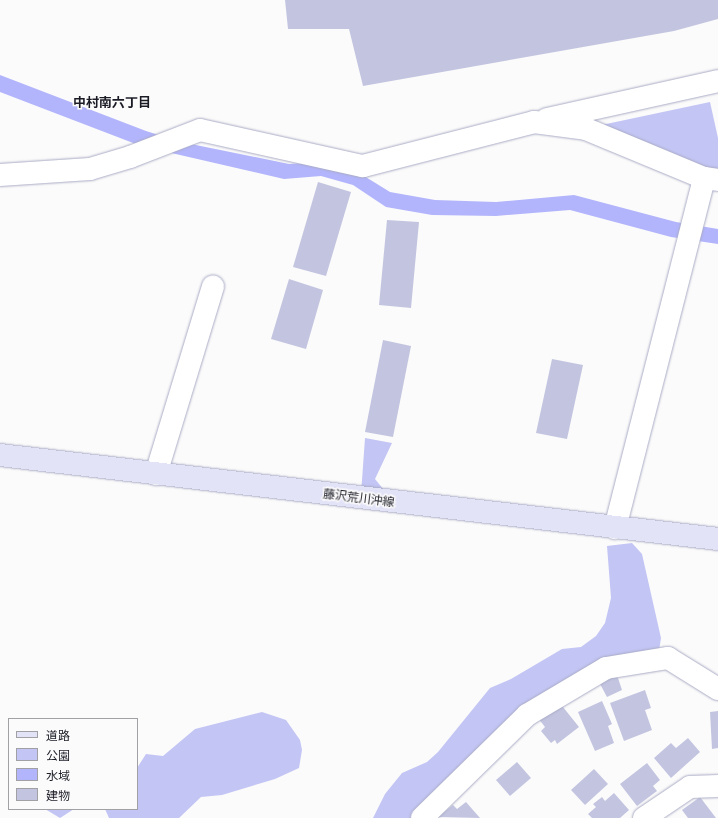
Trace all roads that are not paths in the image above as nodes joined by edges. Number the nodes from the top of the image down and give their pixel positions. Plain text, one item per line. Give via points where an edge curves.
1 (718, 82) edge
2 (534, 122) junction
3 (0, 175) edge
4 (711, 179) edge
5 (213, 286) dead end
6 (0, 456) edge
7 (156, 474) junction
8 (615, 528) junction
9 (718, 539) edge
10 (718, 689) edge
11 (718, 786) edge
12 (422, 818) edge
13 (644, 818) edge

1 - 2 street
2 - 3 street via 363,166 200,130 130,158 90,168
2 - 4 street via 586,129
4 - 8 street
5 - 7 street
6 - 7 main road, 藤沢荒川沖線
7 - 8 main road, 藤沢荒川沖線
8 - 9 main road, 藤沢荒川沖線
10 - 12 street via 668,658 606,668 527,715
11 - 13 street via 690,787

